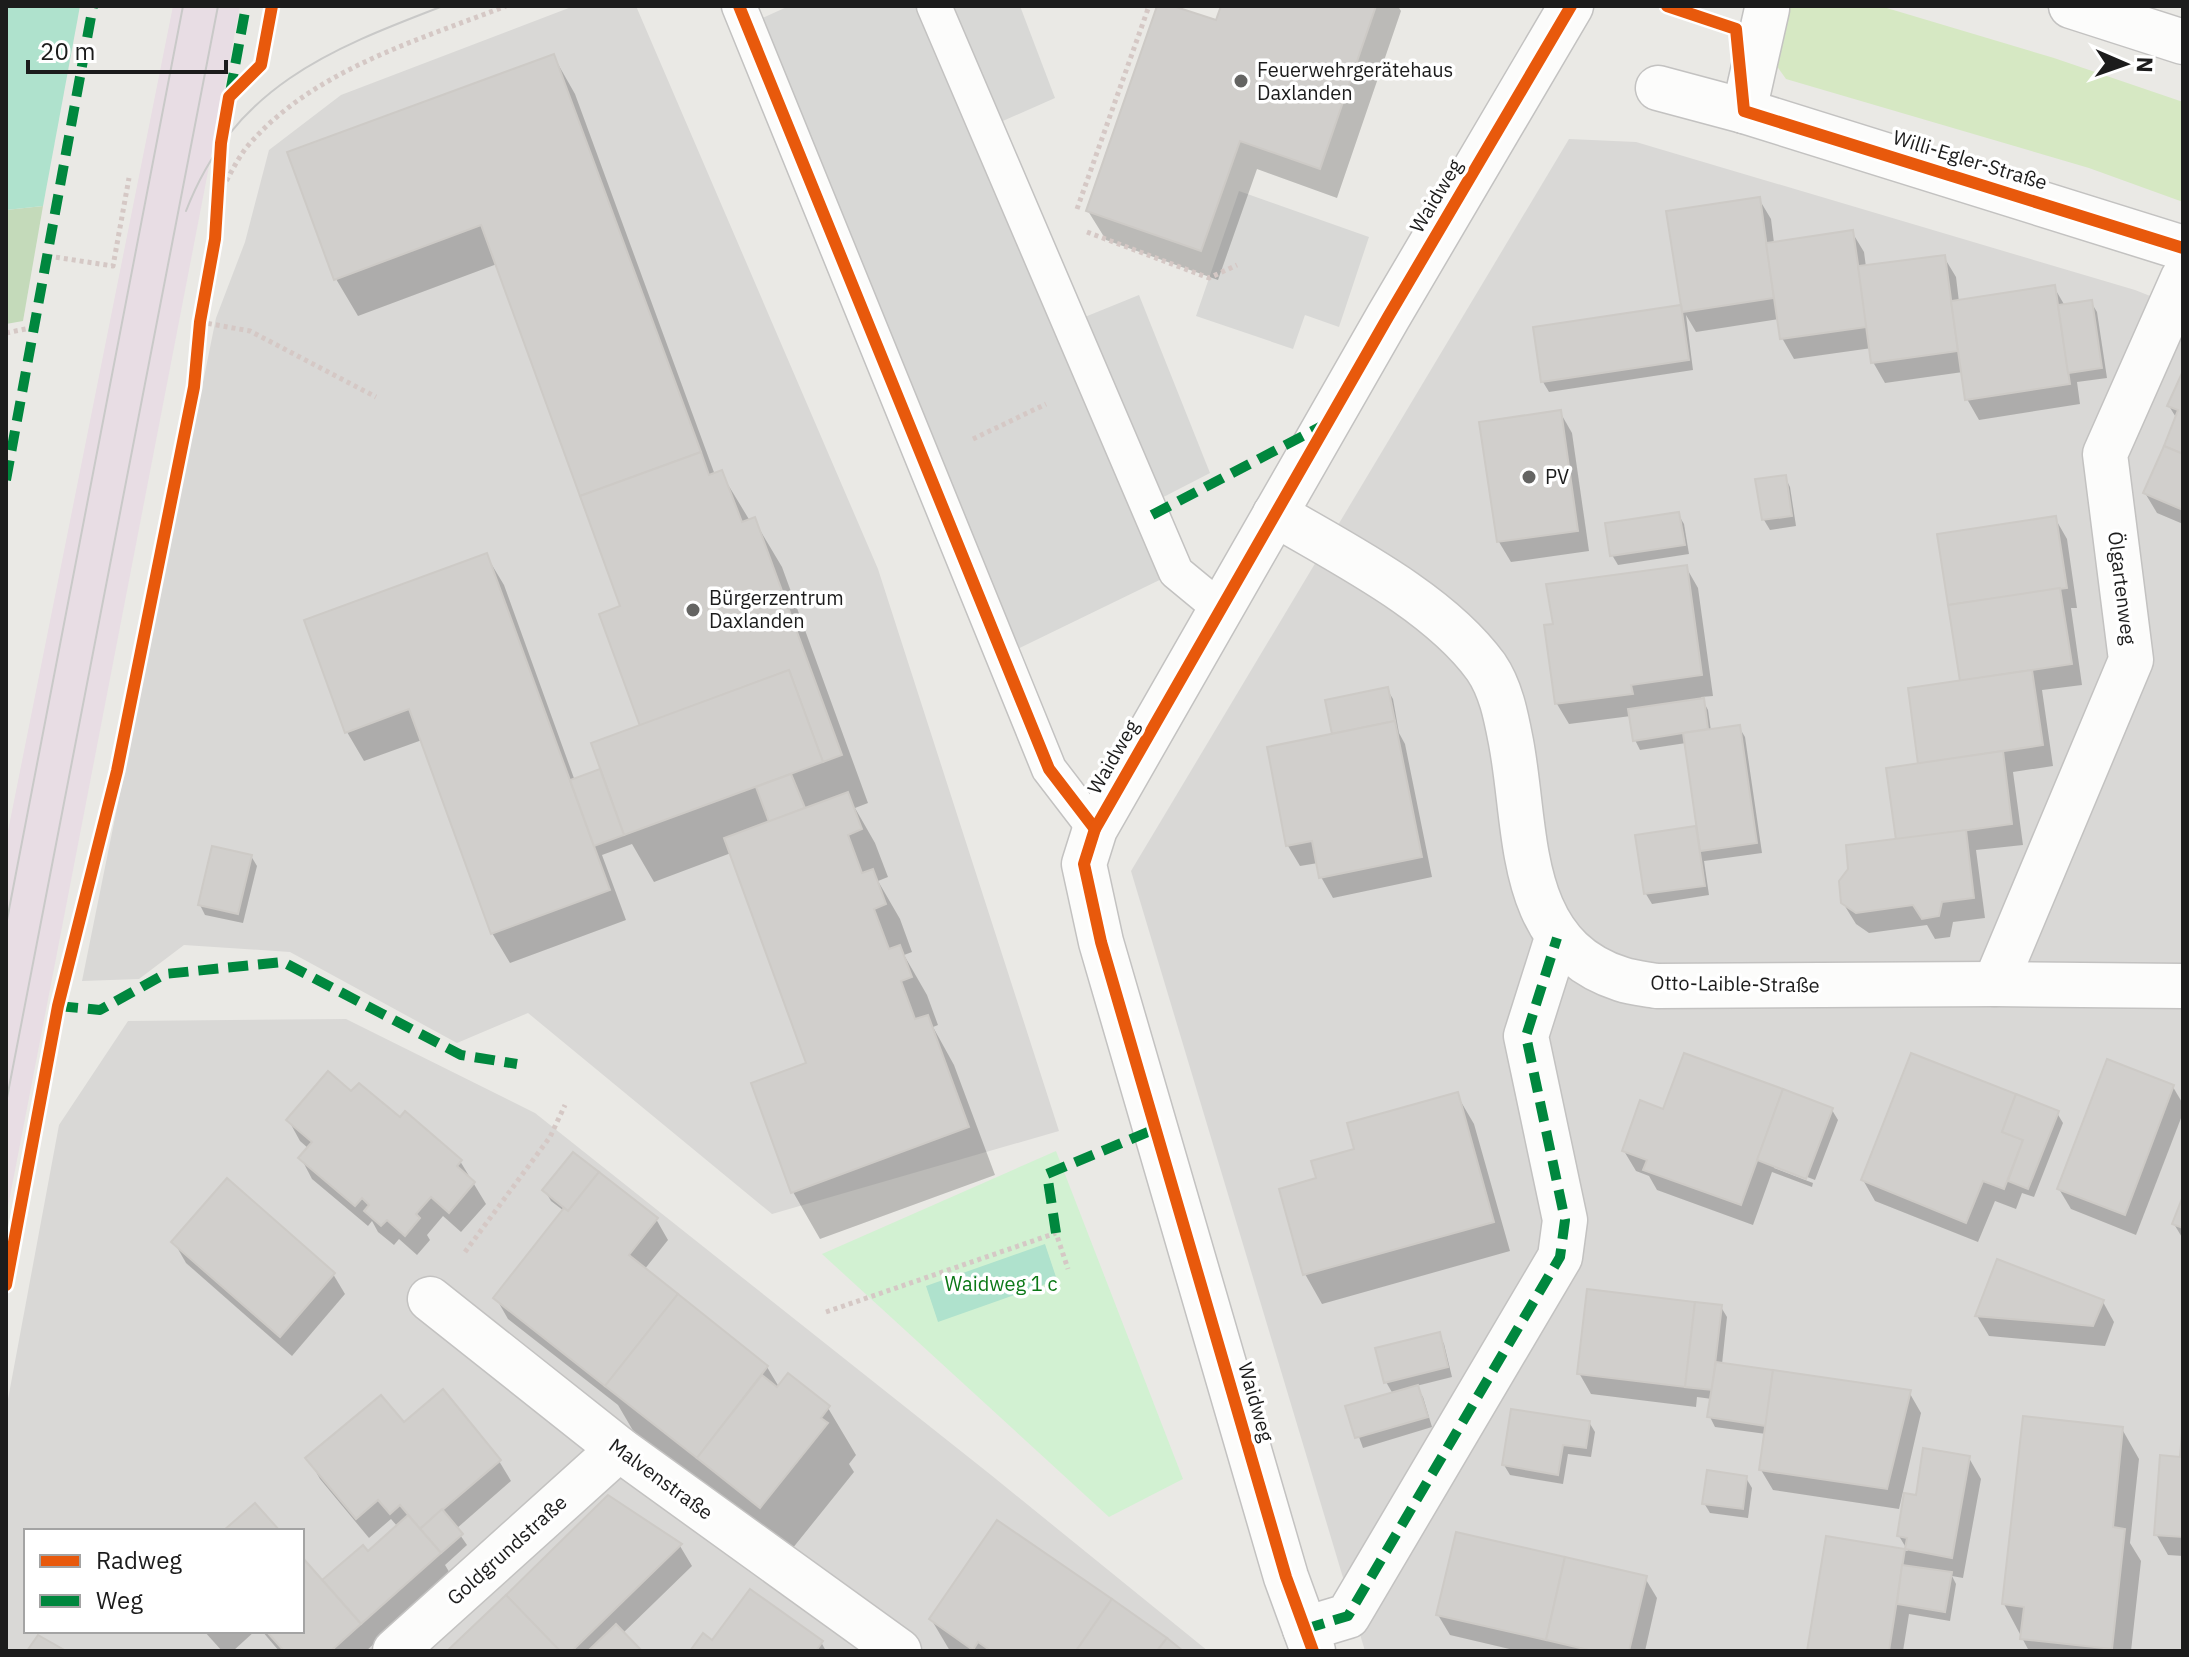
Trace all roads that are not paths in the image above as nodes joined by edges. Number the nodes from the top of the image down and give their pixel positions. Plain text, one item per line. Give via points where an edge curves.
1 (739, 6) edge
2 (934, 6) edge
3 (1571, 6) edge
4 (2071, 6) edge
5 (1767, 9) dead end
6 (2183, 42) edge
7 (1658, 88) dead end
8 (1744, 111) junction
9 (2183, 248) edge
10 (2183, 278) edge
11 (1275, 514) junction
12 (1222, 610) junction
13 (1095, 829) junction
14 (1557, 938) junction
15 (1995, 984) junction
16 (2183, 986) edge
17 (430, 1299) road end
18 (619, 1449) junction
19 (1309, 1640) edge
20 (395, 1651) edge
21 (899, 1651) edge

1 - 13 lane via 1049,769
2 - 12 lane via 1176,572
3 - 11 street, Waidweg
4 - 6 street
5 - 8 street
7 - 8 street, Willi-Egler-Straße
8 - 9 street, Willi-Egler-Straße
10 - 15 street, Ölgartenweg via 2105,454 2131,660
11 - 12 street, Waidweg
11 - 14 street, Otto-Laible-Straße via 1422,607 1487,669 1505,706 1536,895
12 - 13 street, Waidweg
13 - 19 street, Waidweg via 1084,864 1101,942 1286,1577
14 - 15 street, Otto-Laible-Straße via 1587,964 1621,979 1657,986
14 - 19 street, Waidweg via 1526,1036 1565,1220 1560,1257 1348,1616
15 - 16 street, Otto-Laible-Straße
17 - 18 street, Malvenstraße
18 - 20 street, Goldgrundstraße
18 - 21 street, Malvenstraße

